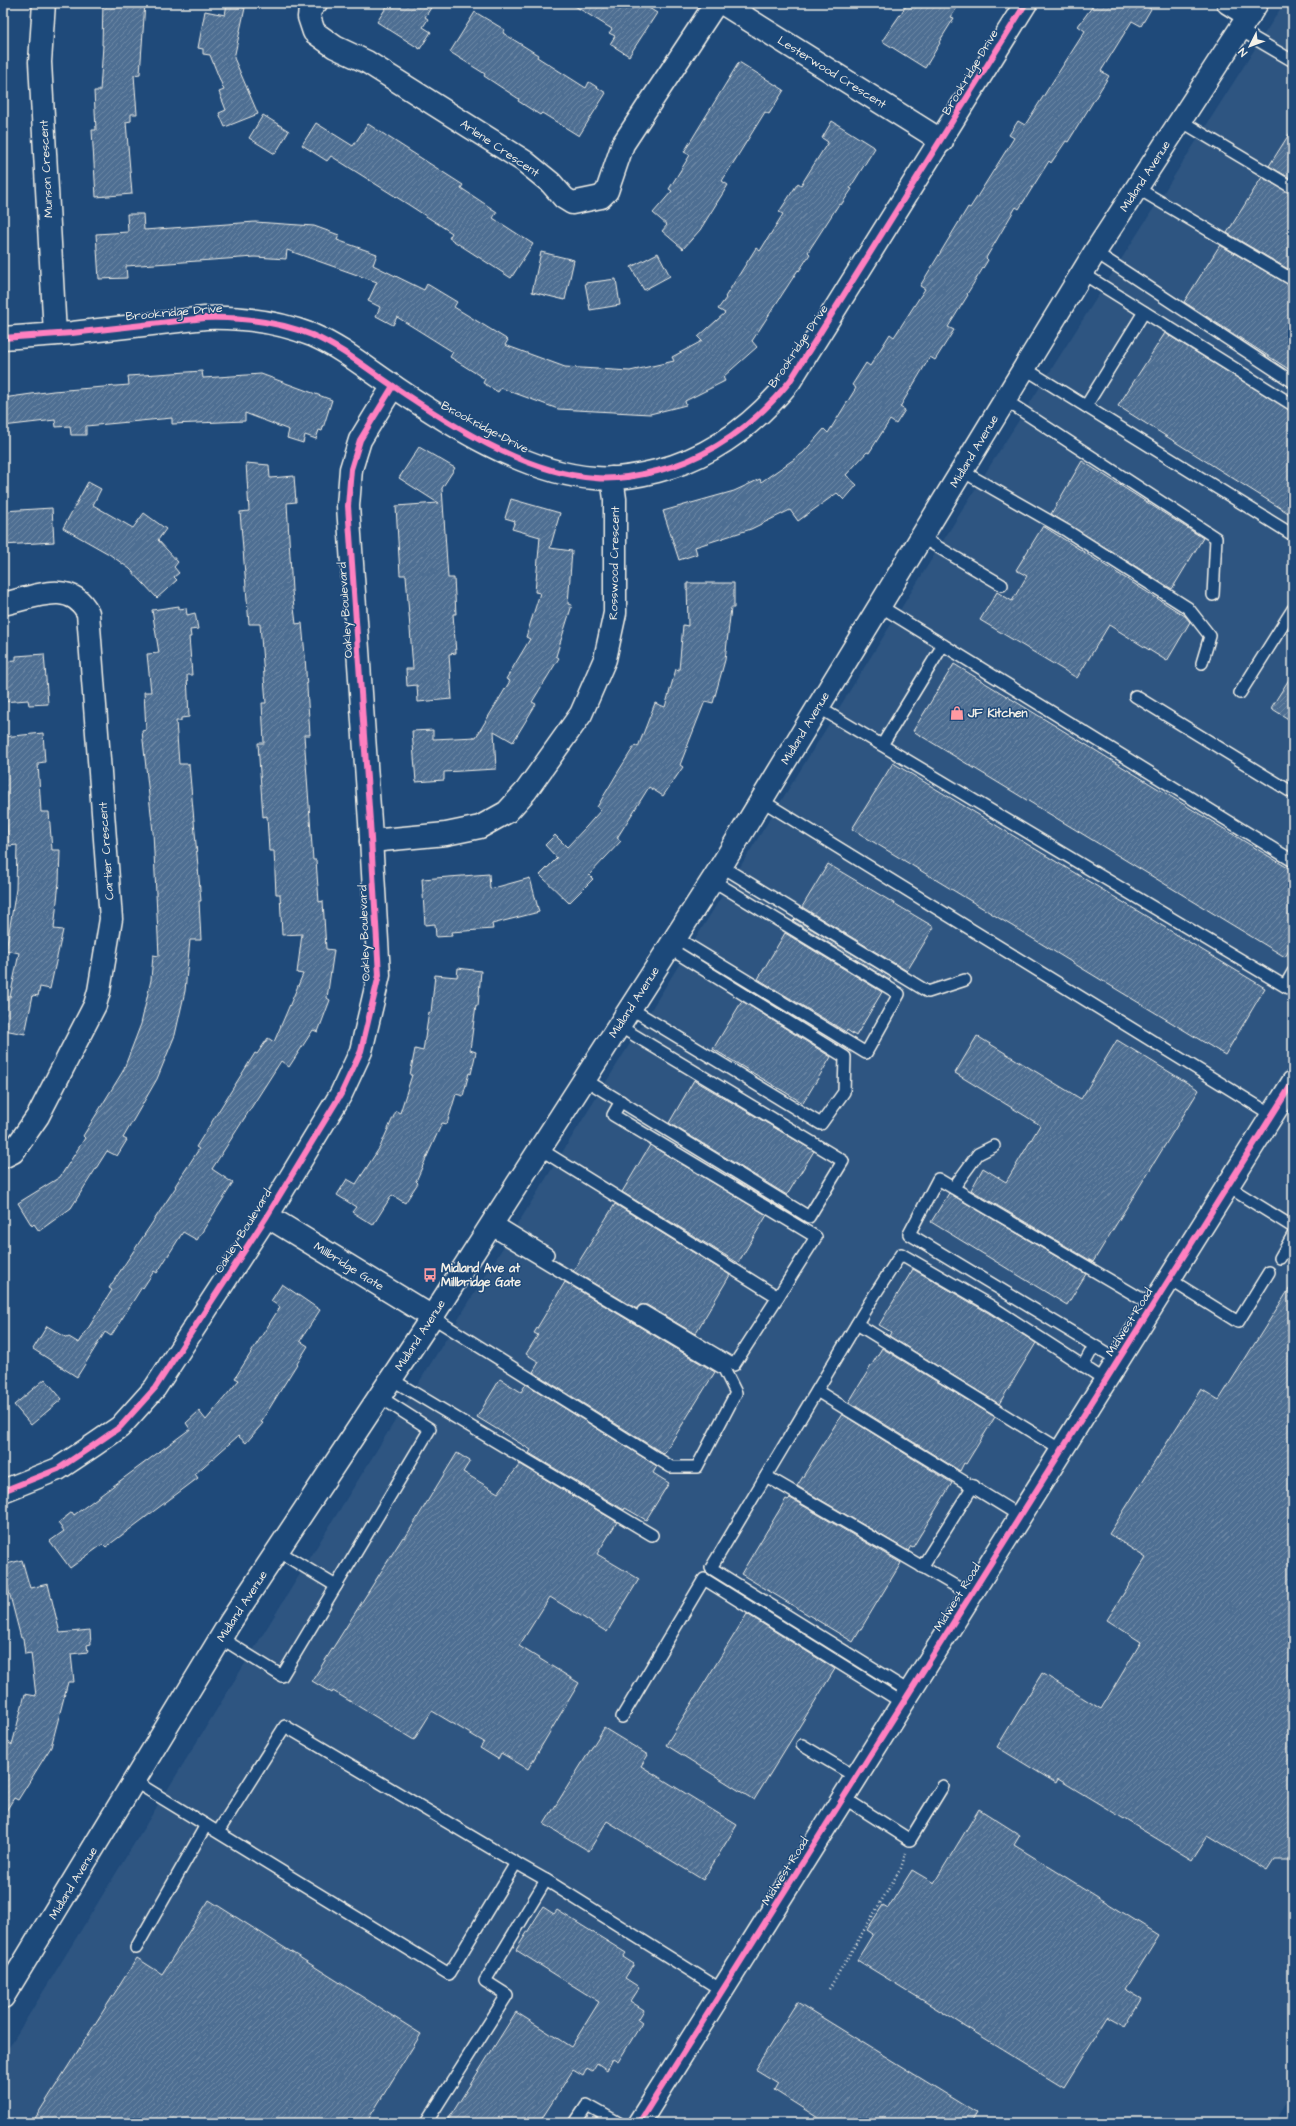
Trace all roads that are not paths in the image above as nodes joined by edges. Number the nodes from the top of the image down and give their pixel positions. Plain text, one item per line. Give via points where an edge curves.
1 (44, 3) edge
2 (316, 3) edge
3 (716, 3) edge
4 (722, 3) edge
5 (1026, 3) edge
6 (1228, 3) edge
7 (1248, 16) edge
8 (1293, 61) edge
9 (1181, 121) junction
10 (942, 141) junction
11 (1137, 188) junction
12 (1293, 188) edge
13 (1095, 252) junction
14 (1082, 273) junction
15 (1293, 280) edge
16 (1144, 312) junction
17 (55, 334) junction
18 (3, 338) edge
19 (1024, 368) junction
20 (1293, 382) edge
21 (393, 386) junction
22 (1005, 400) junction
23 (1293, 405) edge
24 (1086, 406) junction
25 (962, 471) junction
26 (612, 478) junction
27 (1293, 534) edge
28 (921, 538) junction
29 (1002, 585) dead end
30 (1213, 595) dead end
31 (3, 604) edge
32 (880, 606) junction
33 (1293, 609) edge
34 (943, 645) junction
35 (1202, 663) dead end
36 (1240, 693) dead end
37 (1135, 696) dead end
38 (818, 707) junction
39 (882, 745) junction
40 (1293, 793) edge
41 (762, 800) junction
42 (371, 841) junction
43 (1293, 861) edge
44 (716, 873) junction
45 (672, 943) junction
46 (1293, 972) edge
47 (965, 980) dead end
48 (1289, 988) edge
49 (630, 1008) junction
50 (618, 1026) junction
51 (584, 1079) junction
52 (1293, 1082) edge
53 (621, 1101) junction
54 (1272, 1115) junction
55 (994, 1146) dead end
56 (540, 1148) junction
57 (3, 1157) edge
58 (1227, 1186) junction
59 (954, 1187) junction
60 (267, 1216) junction
61 (490, 1224) junction
62 (1293, 1227) edge
63 (1293, 1235) edge
64 (1280, 1258) dead end
65 (1269, 1272) dead end
66 (1169, 1279) junction
67 (778, 1297) junction
68 (1152, 1305) junction
69 (432, 1317) junction
70 (857, 1324) junction
71 (1094, 1346) junction
72 (1118, 1360) junction
73 (1082, 1366) junction
74 (391, 1379) junction
75 (1105, 1380) junction
76 (817, 1391) junction
77 (380, 1397) junction
78 (1061, 1450) junction
79 (766, 1476) junction
80 (973, 1486) junction
81 (3, 1491) edge
82 (1020, 1516) junction
83 (652, 1535) dead end
84 (278, 1551) junction
85 (922, 1567) junction
86 (336, 1586) junction
87 (971, 1595) junction
88 (221, 1638) junction
89 (864, 1664) junction
90 (858, 1675) junction
91 (907, 1697) junction
92 (622, 1717) dead end
93 (802, 1745) dead end
94 (856, 1777) junction
95 (134, 1781) junction
96 (943, 1786) dead end
97 (844, 1798) junction
98 (206, 1825) junction
99 (218, 1832) junction
100 (516, 1863) junction
101 (546, 1880) junction
102 (136, 1948) dead end
103 (723, 1991) junction
104 (3, 1997) edge
105 (426, 2123) edge
106 (575, 2123) edge
107 (619, 2123) edge
108 (639, 2123) edge

1 - 17 street, Munson Crescent via 40,62
2 - 3 street, Arlene Crescent via 309,13 314,32 335,47 367,62 524,161 572,203 601,197 607,191 623,144
4 - 10 street, Lesterwood Crescent
5 - 10 street, Brookridge Drive
6 - 7 street
7 - 8 lane
7 - 9 street, Midland Avenue
9 - 11 street, Midland Avenue
9 - 12 lane
10 - 26 street, Brookridge Drive via 814,346 774,400 744,428 703,455 663,469
11 - 13 street, Midland Avenue
11 - 15 lane
13 - 14 street, Midland Avenue
13 - 20 lane
14 - 16 lane
14 - 19 street, Midland Avenue
16 - 23 lane
16 - 24 lane
17 - 18 street, Brookridge Drive
17 - 21 street, Brookridge Drive via 206,318 267,322 311,335 335,346
19 - 22 street, Midland Avenue
19 - 24 lane
21 - 26 street, Brookridge Drive via 512,456 541,467 575,475
21 - 42 street, Oakley Boulevard via 360,440 351,469 348,506
22 - 25 street, Midland Avenue
22 - 30 lane via 1216,538
24 - 27 lane
25 - 28 street, Midland Avenue
25 - 35 lane via 1067,531 1188,608 1210,636
26 - 42 street, Rosswood Crescent via 615,499 615,613 605,659 581,714 526,791 507,812 480,827 446,834
28 - 29 lane
28 - 32 street, Midland Avenue
31 - 57 street, Cartier Crescent via 59,592 74,595 83,602 88,613 110,919 95,1005 38,1116 13,1152
32 - 34 lane
32 - 38 street, Midland Avenue
33 - 36 lane
34 - 39 lane
34 - 43 lane
37 - 40 lane
38 - 39 lane
38 - 41 street, Midland Avenue
39 - 48 lane
41 - 44 street, Midland Avenue
41 - 54 lane
42 - 60 street, Oakley Boulevard via 379,975 361,1051 341,1094
44 - 45 street, Midland Avenue
44 - 45 lane via 899,994 866,1053
44 - 47 lane via 928,992
45 - 49 street, Midland Avenue
45 - 49 lane via 846,1057 844,1092 821,1124
46 - 48 lane
49 - 50 street, Midland Avenue
50 - 51 street, Midland Avenue
50 - 53 lane via 843,1161 809,1217
51 - 53 lane
51 - 56 street, Midland Avenue
52 - 54 street, Midwest Road
53 - 67 lane via 613,1115 816,1237
54 - 58 street, Midwest Road
55 - 59 lane via 978,1154
56 - 61 street, Midland Avenue
56 - 67 lane
58 - 62 lane
58 - 66 street, Midwest Road
59 - 68 lane
59 - 71 lane via 938,1179 908,1234
60 - 69 street, Millbridge Gate
60 - 81 street, Oakley Boulevard via 155,1388 120,1427 58,1469
61 - 67 lane via 734,1365
61 - 69 street, Midland Avenue
61 - 69 lane via 724,1369 736,1393 697,1467 671,1467
63 - 64 lane
65 - 66 lane via 1238,1322
66 - 68 street, Midwest Road
68 - 72 street, Midwest Road
69 - 74 street, Midland Avenue
70 - 73 lane via 901,1254 991,1306
70 - 76 lane
70 - 78 lane
71 - 72 lane
71 - 73 lane
72 - 75 street, Midwest Road
73 - 75 lane
74 - 77 street, Midland Avenue
74 - 83 lane
75 - 78 street, Midwest Road
76 - 79 lane
76 - 80 lane
77 - 84 street, Midland Avenue
77 - 86 lane via 430,1429
78 - 82 street, Midwest Road
79 - 85 lane
79 - 89 lane via 711,1568
80 - 82 lane
80 - 85 lane
82 - 87 street, Midwest Road
84 - 86 lane
84 - 88 street, Midland Avenue
85 - 87 lane
86 - 88 lane via 282,1676
87 - 91 street, Midwest Road
88 - 95 street, Midland Avenue
89 - 90 lane
89 - 91 lane
90 - 91 lane
90 - 92 lane via 704,1579
91 - 94 street, Midwest Road
93 - 94 lane
94 - 97 street, Midwest Road
95 - 98 lane
95 - 104 street, Midland Avenue
96 - 97 lane via 910,1840
97 - 103 street, Midwest Road
98 - 99 lane
98 - 102 lane
99 - 100 lane via 285,1726
99 - 100 lane via 449,1974
100 - 101 lane
101 - 103 lane
101 - 105 lane via 485,1981 507,1995
103 - 108 street, Midwest Road
106 - 107 lane via 587,2105

